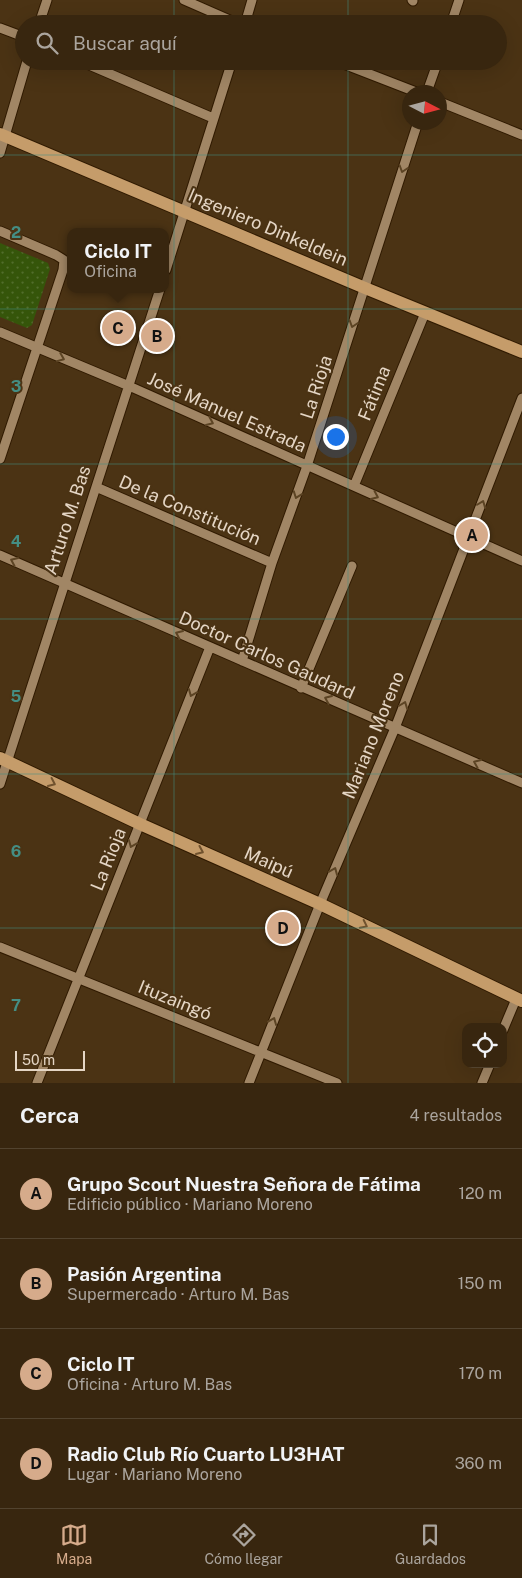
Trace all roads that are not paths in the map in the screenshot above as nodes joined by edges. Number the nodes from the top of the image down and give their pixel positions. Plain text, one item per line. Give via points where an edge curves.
1 (47, 0) edge
2 (184, 0) edge
3 (252, 0) edge
4 (459, 0) edge
5 (42, 15) edge
6 (219, 15) edge
7 (247, 15) edge
8 (454, 15) edge
9 (0, 28) edge
10 (15, 34) edge
11 (24, 70) edge
12 (101, 70) edge
13 (229, 70) edge
14 (359, 70) edge
15 (435, 70) edge
16 (429, 85) edge
17 (402, 87) edge
18 (447, 105) edge
19 (213, 118) junction
20 (415, 130) edge
21 (3, 135) edge
22 (522, 135) edge
23 (0, 152) edge
24 (185, 211) junction
25 (0, 231) edge
26 (169, 261) edge
27 (365, 288) junction
28 (159, 293) edge
29 (424, 313) junction
30 (0, 332) edge
31 (37, 348) junction
32 (522, 352) edge
33 (129, 386) junction
34 (522, 398) edge
35 (0, 460) edge
36 (307, 466) junction
37 (354, 486) junction
38 (96, 487) junction
39 (469, 538) junction
40 (0, 555) edge
41 (522, 561) edge
42 (272, 563) junction
43 (352, 566) dead end
44 (64, 584) junction
45 (210, 647) junction
46 (242, 661) junction
47 (302, 688) junction
48 (395, 728) junction
49 (4, 760) edge
50 (522, 783) edge
51 (0, 784) edge
52 (140, 824) junction
53 (320, 904) junction
54 (0, 947) edge
55 (79, 978) junction
56 (519, 1000) edge
57 (507, 1023) edge
58 (261, 1052) junction
59 (488, 1068) edge
60 (37, 1083) edge
61 (249, 1083) edge
62 (337, 1083) edge
63 (482, 1083) edge

1 - 5 street
2 - 6 street
3 - 7 street
4 - 8 street
9 - 10 street
11 - 21 street
12 - 19 street
13 - 19 street
14 - 17 street
15 - 16 street
18 - 22 street
19 - 24 street
20 -> 27 street, La Rioja
21 - 23 street
21 - 24 main road, Ingeniero Dinkeldein
24 - 26 street
24 - 27 main road, Ingeniero Dinkeldein
25 - 31 street via 64,260
27 - 29 main road, Ingeniero Dinkeldein
27 -> 36 street, La Rioja
28 - 33 street, Arturo M. Bas
29 - 32 main road, Ingeniero Dinkeldein
29 - 37 street, Fátima
30 - 31 street, José Manuel Estrada
31 -> 33 street, José Manuel Estrada
31 - 35 street
33 -> 36 street, José Manuel Estrada
33 - 38 street, Arturo M. Bas
39 -> 34 street, Mariano Moreno
36 - 37 street, José Manuel Estrada
36 -> 42 street, La Rioja
37 -> 39 street, José Manuel Estrada
38 - 42 street, De la Constitución
38 - 44 street, Arturo M. Bas
39 - 41 street, José Manuel Estrada
48 -> 39 street, Mariano Moreno
44 -> 40 street, Doctor Carlos Gaudard
42 - 46 street, La Rioja
43 - 47 street
45 -> 44 street, Doctor Carlos Gaudard
44 - 49 street, Arturo M. Bas
45 - 46 street, Doctor Carlos Gaudard
45 -> 52 street, La Rioja
46 - 47 street, Doctor Carlos Gaudard
48 -> 47 street, Doctor Carlos Gaudard
50 -> 48 street, Doctor Carlos Gaudard
53 -> 48 street, Mariano Moreno
49 - 51 street, Arturo M. Bas
49 -> 52 main road, Maipú
52 -> 53 main road, Maipú
52 -> 55 street, La Rioja
53 -> 56 main road, Maipú
58 -> 53 street, Mariano Moreno
54 - 55 street, Ituzaingó
55 - 58 street, Ituzaingó
55 - 60 street, La Rioja
56 - 57 street
58 - 61 street, Mariano Moreno
58 - 62 street, Ituzaingó
59 - 63 street

